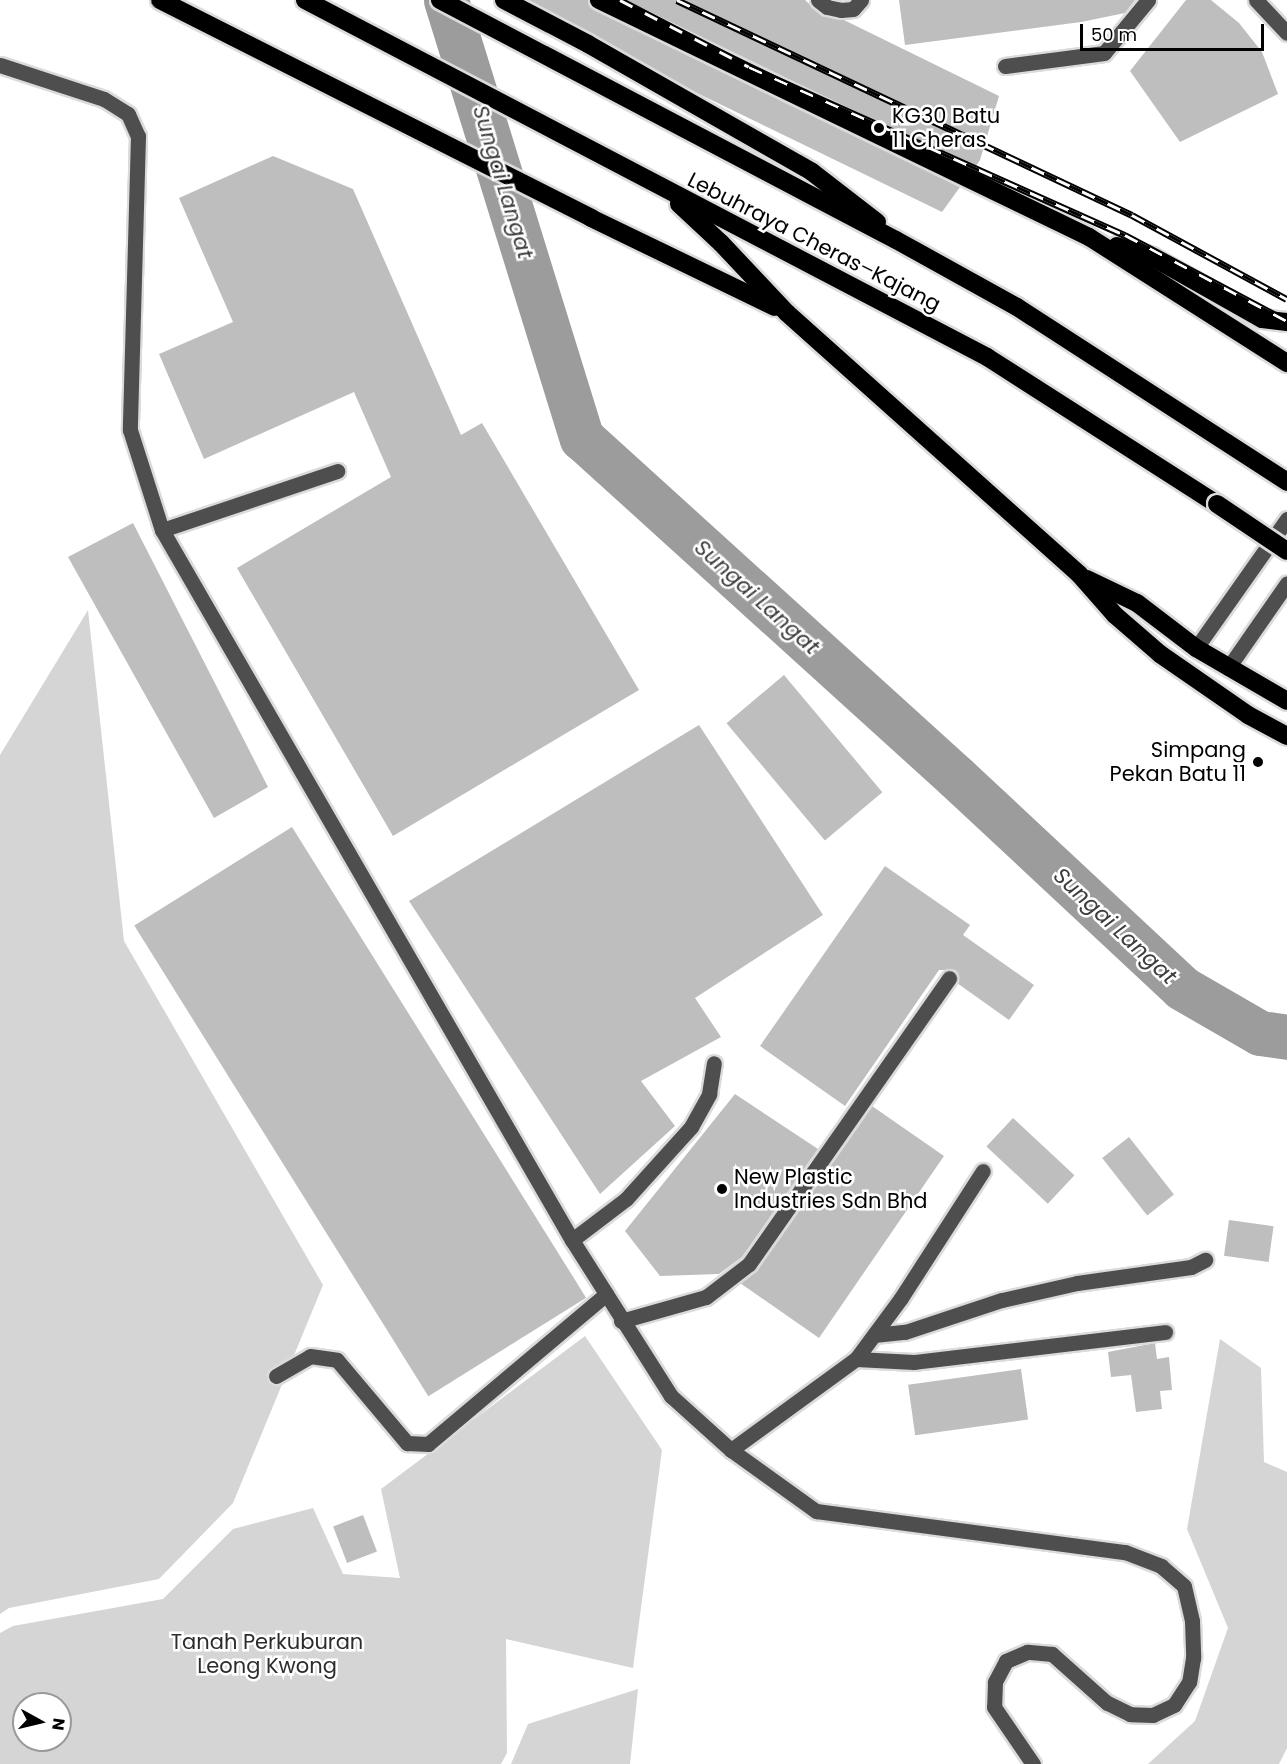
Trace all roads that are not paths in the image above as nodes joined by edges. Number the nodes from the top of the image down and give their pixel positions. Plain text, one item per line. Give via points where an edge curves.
1 (160, 0) edge
2 (304, 0) edge
3 (440, 0) edge
4 (504, 0) edge
5 (599, 0) edge
6 (818, 0) edge
7 (861, 0) edge
8 (1148, 0) edge
9 (1256, 0) edge
10 (1287, 33) edge
11 (0, 65) edge
12 (1005, 66) dead end
13 (660, 187) junction
14 (1089, 237) junction
15 (897, 240) junction
16 (786, 313) junction
17 (1287, 322) edge
18 (1287, 363) edge
19 (337, 471) dead end
20 (1287, 482) edge
21 (1287, 519) edge
22 (162, 530) junction
23 (1287, 551) edge
24 (1079, 574) junction
25 (1287, 583) edge
26 (1196, 648) junction
27 (1228, 668) junction
28 (1287, 701) edge
29 (1287, 736) edge
30 (949, 978) dead end
31 (714, 1063) dead end
32 (983, 1171) dead end
33 (573, 1240) junction
34 (1205, 1260) dead end
35 (606, 1294) junction
36 (621, 1321) junction
37 (1166, 1332) dead end
38 (874, 1335) junction
39 (856, 1359) junction
40 (276, 1376) dead end
41 (731, 1450) junction
42 (1033, 1764) edge

1 - 16 highway
2 - 13 highway, Lebuhraya Cheras–Kajang
3 - 15 highway, Lebuhraya Cheras–Kajang
4 - 15 highway via 812,172
5 - 14 highway
6 - 7 street via 826,7 841,10 853,9
8 - 12 street via 1104,53
9 - 10 street
11 - 22 street via 104,99 128,114 138,136 130,430
13 - 16 highway via 721,243
13 - 23 highway, Lebuhraya Cheras–Kajang, bridge via 987,357
14 - 17 highway via 1152,258 1262,319
14 - 18 highway
15 - 20 highway, Lebuhraya Cheras–Kajang via 1017,307
16 - 24 highway
19 - 22 street
21 - 26 street
22 - 33 street
24 - 26 highway via 1137,603
24 - 29 highway via 1115,615 1160,654 1248,715
25 - 27 street
26 - 27 highway
27 - 28 highway
30 - 36 street via 749,1264 706,1297
31 - 33 street via 709,1094 691,1127 626,1199
32 - 38 street
33 - 35 street
34 - 38 street via 1191,1267 1077,1283 1002,1300 915,1330
35 - 36 street
35 - 40 street via 428,1444 407,1443 337,1360 310,1356
36 - 41 street via 671,1396
37 - 39 street via 914,1362
38 - 39 street
39 - 41 street
41 - 42 street via 816,1511 1125,1552 1161,1566 1184,1586 1192,1621 1189,1682 1174,1705 1153,1715 1130,1714 1107,1702 1052,1654 1027,1652 1005,1660 995,1682 994,1707

